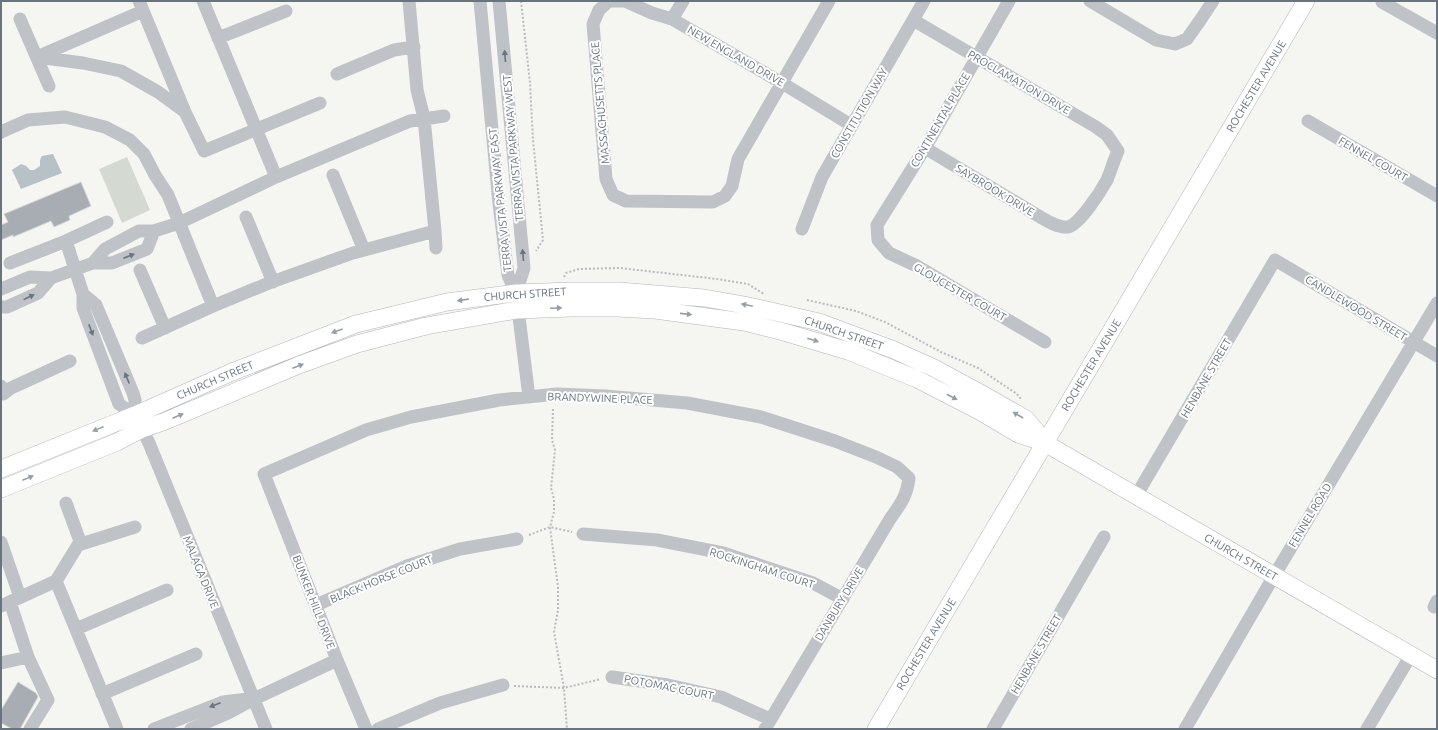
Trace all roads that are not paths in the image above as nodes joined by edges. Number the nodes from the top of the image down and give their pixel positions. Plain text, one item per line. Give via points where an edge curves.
1 (203, 1) edge
2 (409, 1) edge
3 (480, 1) edge
4 (499, 1) edge
5 (609, 1) edge
6 (614, 1) edge
7 (683, 1) edge
8 (829, 1) edge
9 (924, 1) edge
10 (1009, 1) edge
11 (1090, 1) edge
12 (1213, 1) edge
13 (1306, 1) edge
14 (1382, 2) edge
15 (141, 6) edge
16 (286, 11) dead end
17 (20, 19) dead end
18 (672, 19) junction
19 (913, 20) junction
20 (1437, 33) edge
21 (218, 38) junction
22 (414, 47) junction
23 (37, 57) junction
24 (976, 57) junction
25 (337, 74) dead end
26 (782, 83) junction
27 (49, 86) dead end
28 (320, 103) dead end
29 (185, 112) junction
30 (444, 116) dead end
31 (424, 118) junction
32 (1308, 121) dead end
33 (851, 125) junction
34 (256, 130) junction
35 (1, 132) edge
36 (925, 148) junction
37 (333, 175) dead end
38 (276, 177) junction
39 (1437, 196) edge
40 (246, 217) dead end
41 (107, 222) dead end
42 (179, 223) junction
43 (1068, 227) joint
44 (802, 229) dead end
45 (434, 231) junction
46 (154, 232) junction
47 (878, 240) joint
48 (66, 241) junction
49 (436, 248) dead end
50 (364, 250) junction
51 (1275, 260) joint
52 (10, 263) dead end
53 (93, 263) junction
54 (76, 269) junction
55 (140, 270) dead end
56 (51, 278) junction
57 (273, 282) junction
58 (1, 289) edge
59 (516, 293) junction
60 (1437, 303) edge
61 (213, 306) junction
62 (1, 307) edge
63 (517, 310) junction
64 (165, 328) junction
65 (142, 338) dead end
66 (1045, 342) dead end
67 (1414, 343) junction
68 (1437, 356) edge
69 (70, 361) dead end
70 (2, 392) edge
71 (529, 397) junction
72 (138, 422) junction
73 (1045, 443) junction
74 (1, 469) edge
75 (264, 474) joint
76 (909, 478) joint
77 (1, 489) edge
78 (1136, 496) junction
79 (66, 503) dead end
80 (135, 527) dead end
81 (583, 534) road end
82 (1104, 537) dead end
83 (517, 539) road end
84 (1, 542) edge
85 (81, 544) junction
86 (1274, 576) junction
87 (56, 581) junction
88 (168, 590) dead end
89 (843, 598) junction
90 (10, 602) edge
91 (316, 606) junction
92 (76, 629) junction
93 (196, 654) dead end
94 (1411, 655) junction
95 (28, 657) junction
96 (337, 660) junction
97 (1, 663) edge
98 (1437, 670) edge
99 (612, 677) road end
100 (503, 685) road end
101 (102, 694) junction
102 (254, 699) junction
103 (768, 724) edge
104 (30, 729) edge
105 (116, 729) edge
106 (154, 729) edge
107 (191, 729) edge
108 (266, 729) edge
109 (366, 729) edge
110 (378, 729) edge
111 (876, 729) edge
112 (994, 729) edge
113 (1186, 729) edge
114 (1367, 729) edge

1 - 21 street
2 - 22 street
3 - 59 street, TERRA VISTA PARKWAY EAST via 499,204 508,275
59 -> 4 street, TERRA VISTA PARKWAY WEST via 524,268
5 - 26 street, MASSACHUSETTS PLACE via 599,10 593,24 606,179 613,195 626,201 714,202 725,196 732,186 738,159
6 - 18 street, NEW ENGLAND DRIVE via 625,1
7 - 18 street
8 - 26 street
9 - 19 street, CONSTITUTION WAY
10 - 24 street, CONTINENTAL PLACE
11 - 12 street via 1156,40 1175,44 1186,39
13 - 73 main road, ROCHESTER AVENUE
14 - 20 street
15 - 23 street
15 - 29 street
16 - 21 street
17 - 23 street
18 - 26 street, NEW ENGLAND DRIVE
19 - 24 street, PROCLAMATION DRIVE
19 - 33 street, CONSTITUTION WAY
21 - 34 street
22 - 25 street via 394,50
22 - 31 street via 418,90
23 - 27 street
23 - 29 street via 121,71 158,92
24 - 36 street, CONTINENTAL PLACE
24 - 43 street, PROCLAMATION DRIVE via 1096,127 1108,135 1118,151 1106,180 1090,206 1081,219
26 - 33 street, NEW ENGLAND DRIVE
28 - 34 street
29 - 34 street via 204,151
30 - 31 street
31 - 38 street via 405,123
31 - 45 street
32 - 39 street, FENNEL COURT
33 - 44 street, CONSTITUTION WAY via 822,177
34 - 38 street
35 - 42 street via 28,120 65,117 104,127 130,140 144,154 168,195
36 - 43 street, SAYBROOK DRIVE via 1042,218 1053,224
36 - 47 street, CONTINENTAL PLACE via 877,225
37 - 50 street
38 - 42 street
40 - 57 street
41 - 48 street
42 - 46 street
42 - 61 street
45 - 49 street
45 - 50 street
46 - 53 street via 139,231 119,240 105,249
53 -> 46 street via 112,263 147,249
47 - 66 street, GLOUCESTER COURT via 889,253 917,266
48 - 52 street
48 - 54 street
50 - 57 street
51 - 67 street, CANDLEWOOD STREET
51 - 78 street, HENBANE STREET
53 - 54 street
54 - 56 street
54 - 72 street, MALAGA DRIVE via 84,294 96,305 130,386
55 - 64 street
56 - 58 street via 30,277
62 -> 56 street via 8,307 38,293
57 - 61 street
59 - 63 street, TERRA VISTA PARKWAY EAST
59 -> 72 main road, CHURCH STREET via 447,302 356,324 232,372
73 -> 59 main road, CHURCH STREET via 1026,420 934,368 819,322 704,298 619,291
60 - 67 street, FENNEL ROAD
61 - 64 street
63 - 71 street, TERRA VISTA PARKWAY EAST
72 -> 63 main road, CHURCH STREET via 163,422 299,365 357,344 426,326
63 -> 73 main road, CHURCH STREET via 655,310 744,322 784,332 848,351 894,369 981,412 1018,434
64 - 65 street
67 - 68 street, CANDLEWOOD STREET
67 - 86 street, FENNEL ROAD
69 - 70 street
71 - 75 street, BRANDYWINE PLACE via 499,400 410,417 366,430
71 - 76 street, BRANDYWINE PLACE via 557,394 687,403 761,417 876,457 897,467
72 -> 74 main road, CHURCH STREET
77 -> 72 main road, CHURCH STREET via 117,442
72 - 102 street, MALAGA DRIVE
73 - 78 main road, CHURCH STREET
73 - 111 main road, ROCHESTER AVENUE
75 - 91 street, BUNKER HILL DRIVE
76 - 89 street, DANBURY DRIVE via 904,500
78 - 86 main road, CHURCH STREET
79 - 85 street
80 - 85 street
81 - 89 street, ROCKINGHAM COURT via 657,540 723,553 813,583
82 - 112 street, HENBANE STREET
83 - 91 street, BLACK HORSE COURT via 460,550 406,566
84 - 90 street
85 - 87 street
86 - 94 main road, CHURCH STREET
86 - 113 street, FENNEL ROAD
87 - 90 street
87 - 92 street
88 - 92 street
89 - 103 street, DANBURY DRIVE
90 - 95 street
91 - 96 street, BUNKER HILL DRIVE
92 - 101 street
93 - 101 street
94 - 98 main road, CHURCH STREET
94 - 114 street
95 - 97 street
95 - 104 street via 48,700
96 - 102 street
96 - 109 street, BUNKER HILL DRIVE
99 - 103 street, POTOMAC COURT via 668,685 721,697
100 - 110 street via 440,703
101 - 105 street
102 -> 106 street via 223,702
102 - 107 street
102 - 108 street, MALAGA DRIVE

